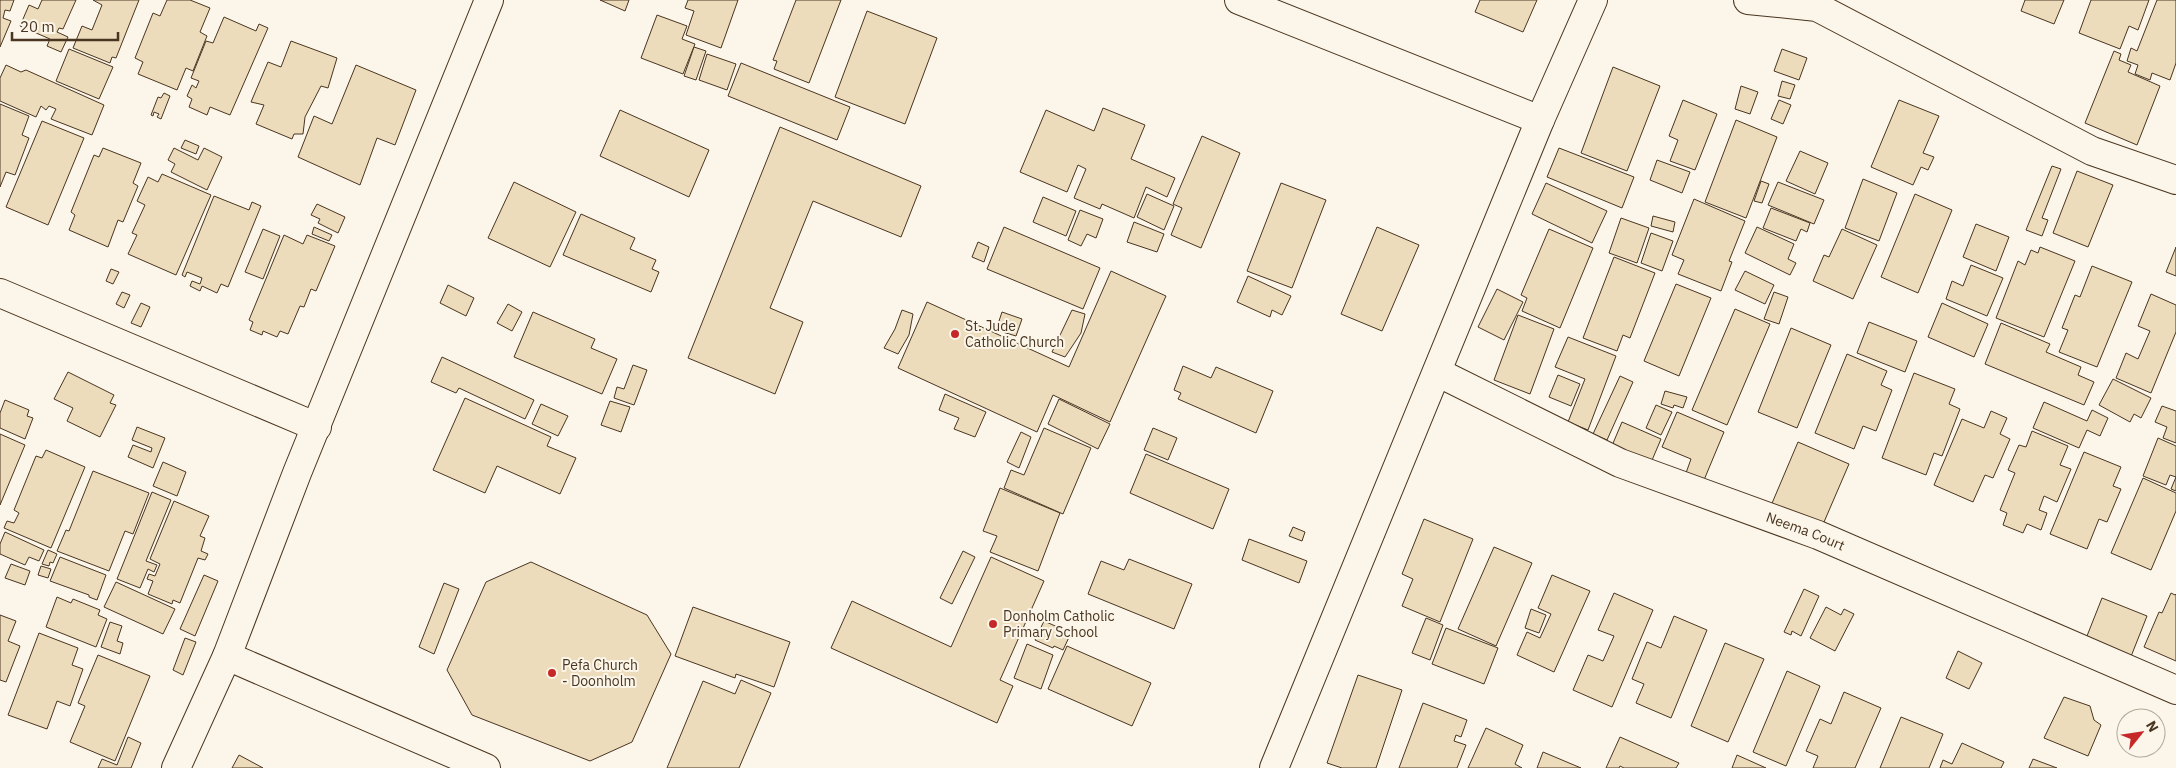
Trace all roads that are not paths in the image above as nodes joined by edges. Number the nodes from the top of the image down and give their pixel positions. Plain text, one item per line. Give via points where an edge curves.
1 (489, 0) edge
2 (1238, 0) edge
3 (1593, 0) edge
4 (1748, 0) edge
5 (1540, 120) junction
6 (2176, 180) edge
7 (0, 293) edge
8 (1437, 372) junction
9 (317, 427) junction
10 (226, 656) junction
11 (2176, 690) edge
12 (176, 768) edge
13 (484, 768) edge
14 (1274, 768) edge

1 - 9 street
2 - 5 street
3 - 5 street
4 - 6 street via 1817,7 2092,151
5 - 8 street
7 - 9 street
8 - 11 street, Neema Court via 1620,463 1818,535
8 - 14 street
9 - 10 street
10 - 12 street
10 - 13 street

